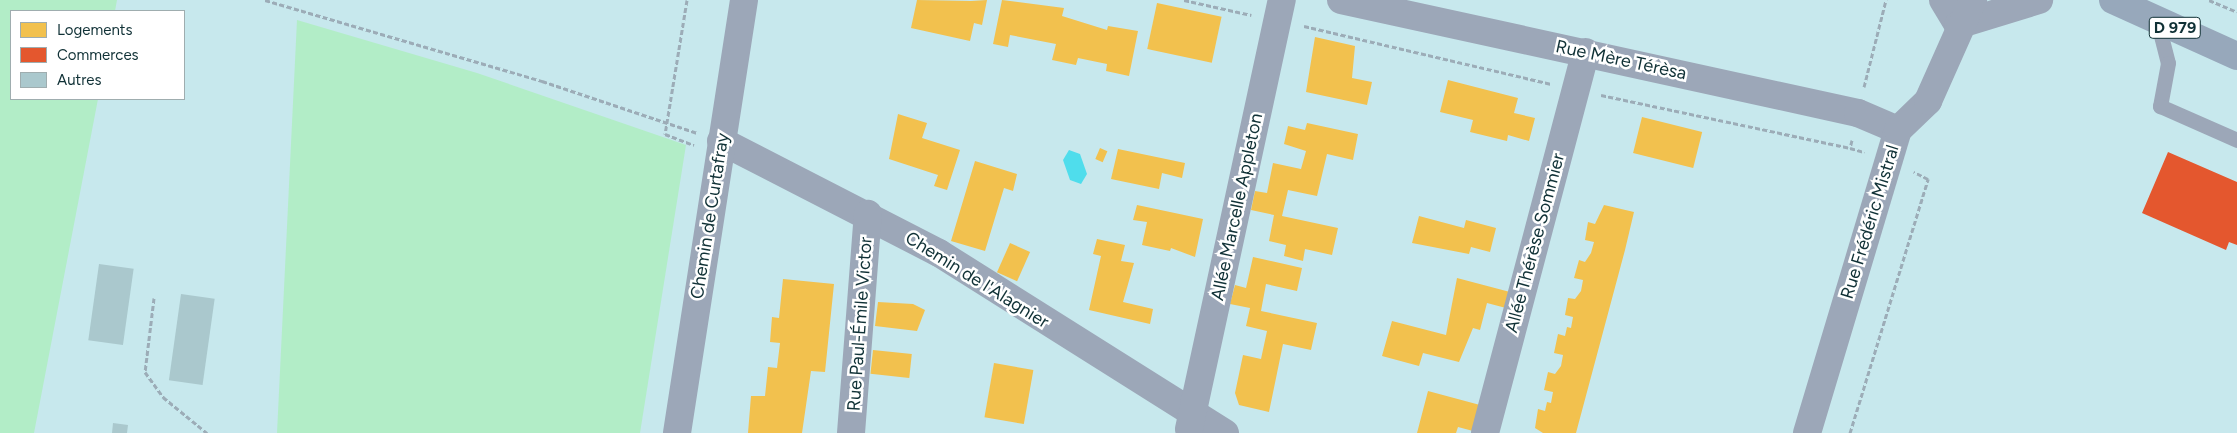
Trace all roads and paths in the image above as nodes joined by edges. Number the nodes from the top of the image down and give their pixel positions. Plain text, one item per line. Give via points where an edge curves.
1 (265, 0) edge
2 (687, 0) edge
3 (744, 0) edge
4 (1184, 0) edge
5 (1341, 0) edge
6 (1943, 0) edge
7 (1973, 0) edge
8 (2039, 0) edge
9 (2113, 0) edge
10 (2209, 0) edge
11 (1280, 10) edge
12 (2237, 12) edge
13 (2157, 20) junction
14 (1958, 25) junction
15 (1586, 52) junction
16 (2237, 56) edge
17 (1576, 90) junction
18 (668, 123) junction
19 (1898, 130) junction
20 (2237, 140) edge
21 (710, 146) junction
22 (1850, 148) dead end
23 (868, 214) junction
24 (154, 298) dead end
25 (1190, 423) edge
26 (207, 433) edge
27 (677, 433) edge
28 (851, 433) edge
29 (1225, 433) edge
30 (1485, 433) edge
31 (1806, 433) edge

1 - 18 path
2 - 18 path
3 - 21 street, Chemin de Curtafray
4 - 11 path
5 - 15 street, Rue Mère Térèsa
6 - 14 street
7 - 14 street, Rue Frédéric Mistral
8 - 14 street
9 - 13 main road, D 979
10 - 12 path
11 - 17 path
11 - 25 street, Allée Marcelle Appleton
13 - 16 main road, D 979
13 - 20 lane via 2168,63 2160,106
14 - 19 street, Rue Frédéric Mistral via 1928,101
15 - 17 street, Allée Thérèse Sommier
15 - 19 street, Rue Mère Térèsa via 1858,113
17 - 22 path
17 - 30 street, Allée Thérèse Sommier
18 - 21 path
18 - 21 path via 665,134
19 - 31 street, Rue Frédéric Mistral
21 - 23 street, Chemin de l'Alagnier
21 - 27 street, Chemin de Curtafray
23 - 25 street, Chemin de l'Alagnier via 939,254
23 - 28 street, Rue Paul-Émile Victor
24 - 26 path via 145,372 163,397
25 - 29 street, Chemin de l'Alagnier

